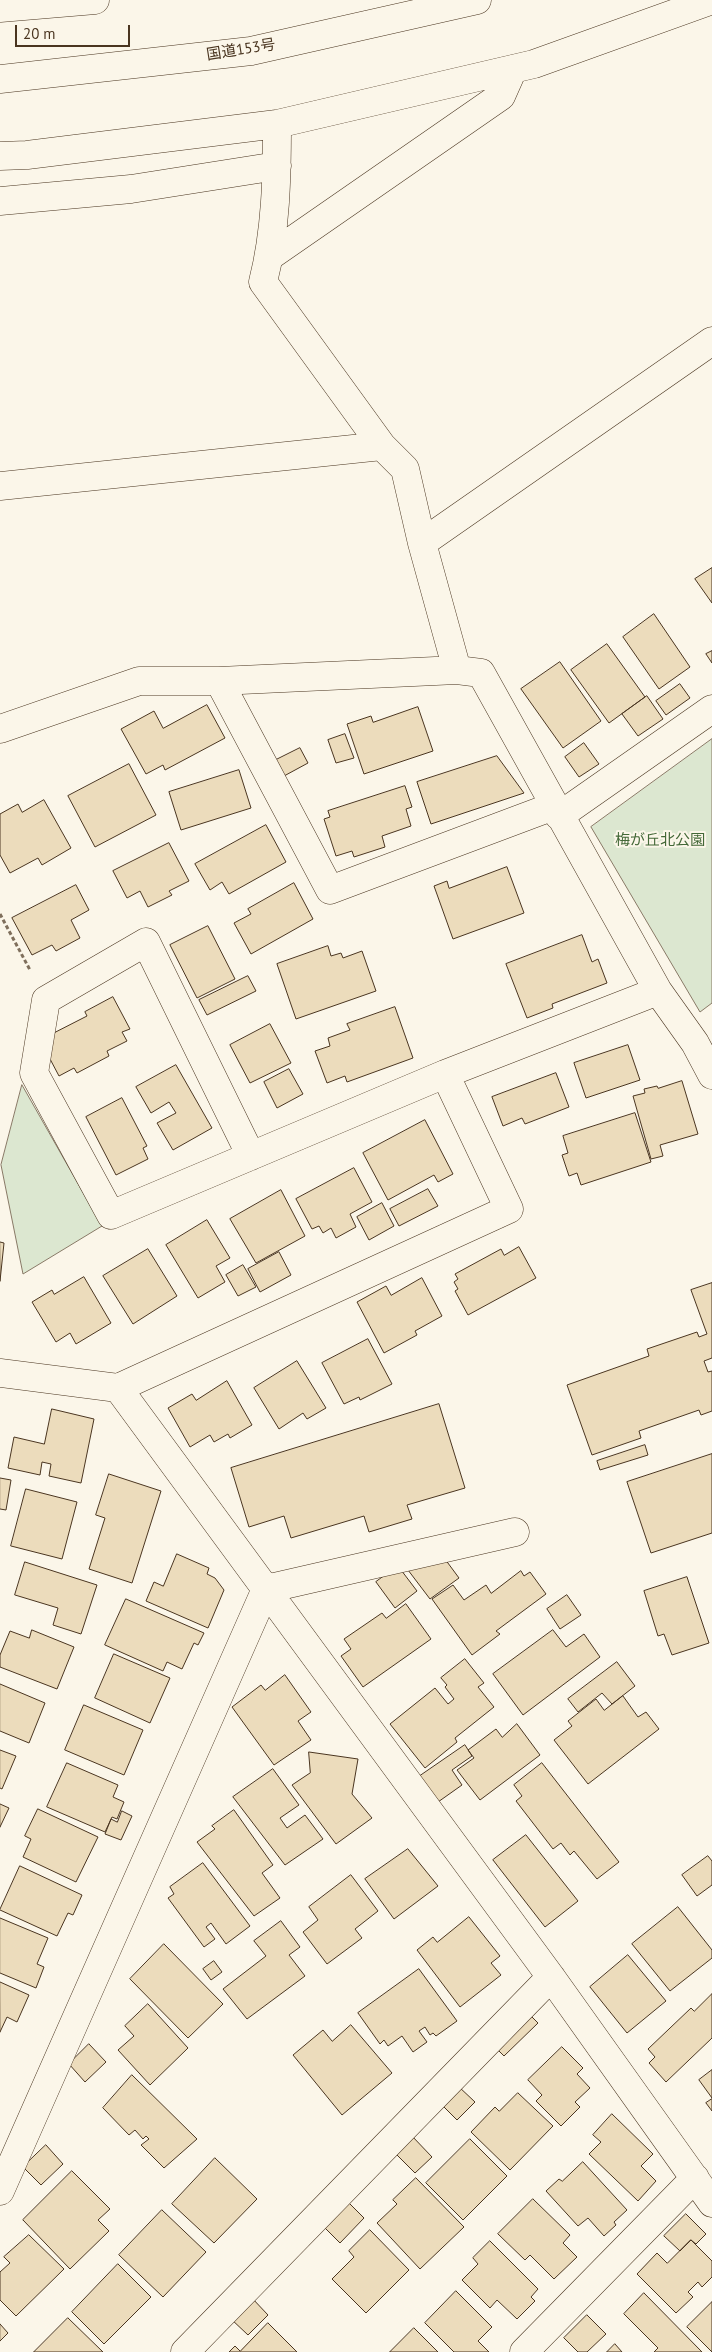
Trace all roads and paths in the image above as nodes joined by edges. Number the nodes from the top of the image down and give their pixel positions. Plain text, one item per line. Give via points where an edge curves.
1 (95, 0) edge
2 (477, 0) edge
3 (712, 0) edge
4 (0, 8) edge
5 (513, 69) junction
6 (0, 79) edge
7 (276, 124) junction
8 (0, 156) edge
9 (277, 166) junction
10 (0, 201) edge
11 (270, 256) junction
12 (712, 341) edge
13 (382, 446) junction
14 (0, 486) edge
15 (422, 543) junction
16 (457, 670) junction
17 (219, 681) junction
18 (712, 709) edge
19 (0, 729) edge
20 (556, 811) junction
21 (0, 914) edge
22 (658, 990) junction
23 (46, 1000) junction
24 (703, 1037) edge
25 (445, 1074) junction
26 (712, 1075) edge
27 (251, 1156) junction
28 (0, 1373) edge
29 (118, 1388) junction
30 (514, 1532) dead end
31 (266, 1589) junction
32 (552, 1977) junction
33 (695, 2178) junction
34 (0, 2191) edge
35 (712, 2203) edge
36 (185, 2352) edge
37 (524, 2352) edge

1 - 4 main road
2 - 6 main road, 国道153号 via 251,51
3 - 5 main road
5 - 7 main road
5 - 11 main road via 501,96
7 - 8 main road
7 - 9 main road
9 - 10 main road via 131,189
9 - 11 main road
11 - 13 main road via 263,282
12 - 15 main road
13 - 14 main road
13 - 15 main road via 405,469
15 - 16 main road
16 - 17 main road
16 - 20 main road via 481,673
17 - 19 main road via 139,681
17 - 20 main road via 330,890
18 - 20 main road
20 - 22 main road
21 - 23 path
22 - 24 main road
22 - 25 main road
23 - 27 main road via 146,942
23 - 27 main road via 34,1073 111,1215
24 - 26 main road
25 - 27 main road
25 - 29 main road via 510,1209
28 - 29 main road
29 - 31 main road
30 - 31 main road
31 - 32 main road
31 - 34 main road
32 - 33 main road
32 - 36 main road
33 - 35 main road
33 - 37 main road

